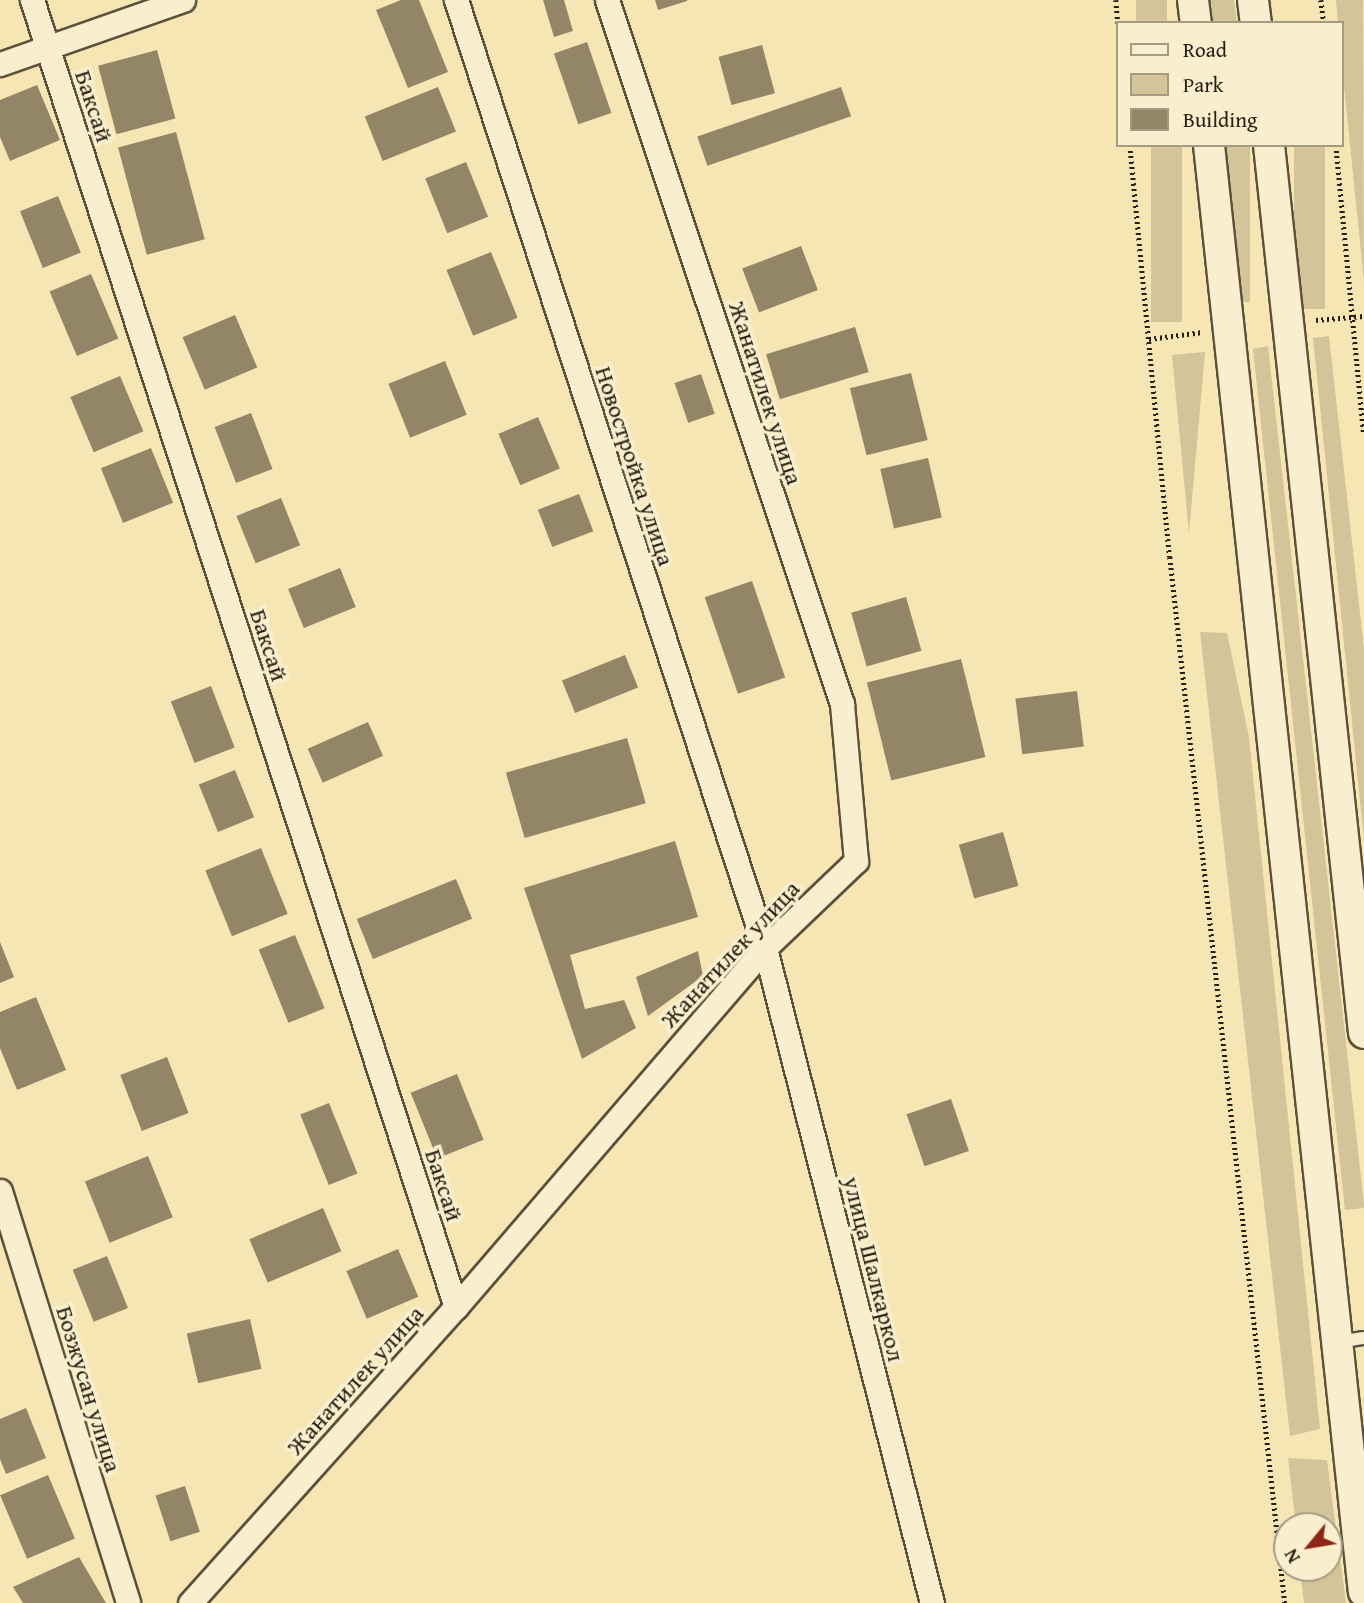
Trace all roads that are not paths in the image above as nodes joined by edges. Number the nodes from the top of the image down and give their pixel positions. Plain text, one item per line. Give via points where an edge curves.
1 (32, 0) edge
2 (183, 0) edge
3 (456, 0) edge
4 (607, 0) edge
5 (1193, 0) edge
6 (1253, 0) edge
7 (1196, 21) edge
8 (1256, 21) edge
9 (46, 46) junction
10 (0, 64) edge
11 (1209, 147) edge
12 (1269, 147) edge
13 (765, 947) junction
14 (1364, 1033) edge
15 (0, 1191) edge
16 (456, 1307) junction
17 (1351, 1340) edge
18 (1364, 1592) edge
19 (128, 1603) edge
20 (190, 1603) edge
21 (932, 1603) edge

1 - 9 street, Баксай
2 - 9 street
3 - 13 street, Новостройка улица
4 - 13 street, Жанатилек улица via 842,704 856,861
5 - 7 street
6 - 8 street
9 - 10 street
9 - 16 street, Баксай
11 - 17 street
12 - 14 street
13 - 16 street, Жанатилек улица
13 - 21 street, улица Шалкаркол
15 - 19 street, Бозжусан улица
16 - 20 street, Жанатилек улица
17 - 18 street

